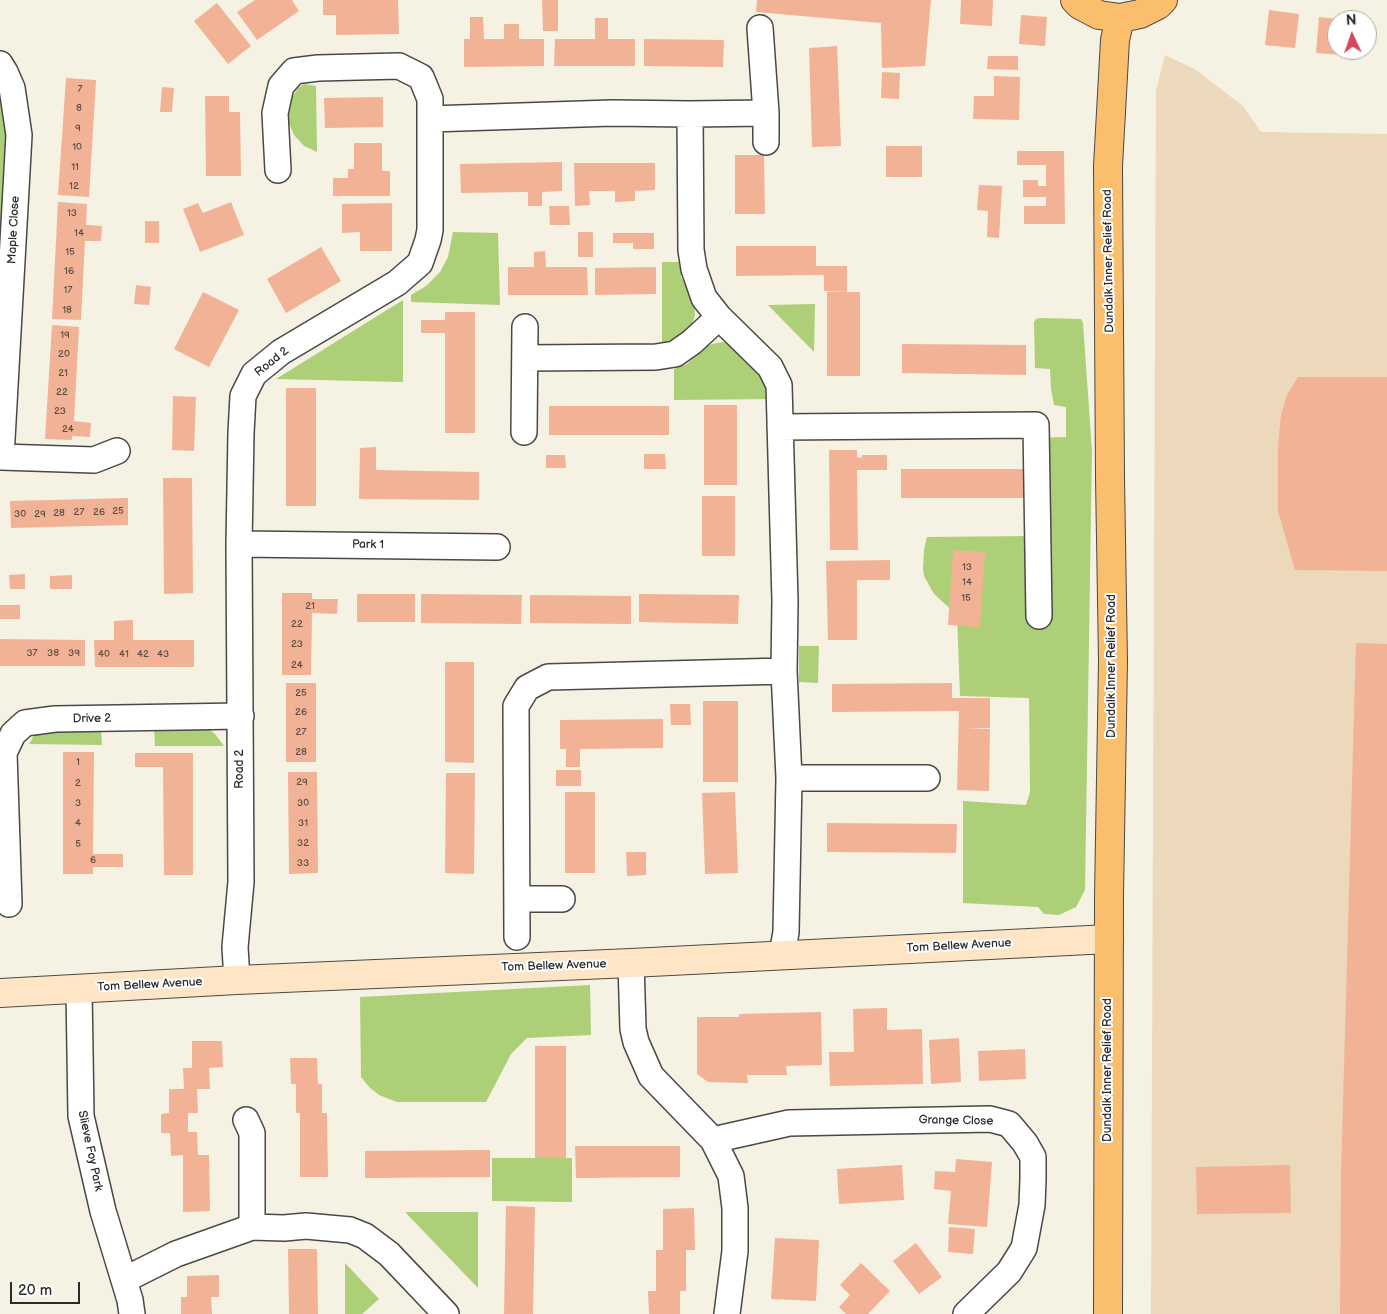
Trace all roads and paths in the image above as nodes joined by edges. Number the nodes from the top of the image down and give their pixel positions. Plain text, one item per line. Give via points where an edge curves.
1 (1075, 0) edge
2 (1163, 0) edge
3 (1120, 18) junction
4 (760, 28) dead end
5 (0, 64) edge
6 (766, 113) junction
7 (690, 114) junction
8 (430, 119) junction
9 (766, 142) dead end
10 (278, 170) dead end
11 (719, 317) junction
12 (525, 327) dead end
13 (525, 358) junction
14 (780, 427) junction
15 (524, 432) dead end
16 (117, 451) dead end
17 (0, 457) edge
18 (239, 544) junction
19 (497, 547) dead end
20 (1040, 616) dead end
21 (784, 671) junction
22 (241, 716) junction
23 (789, 778) junction
24 (928, 778) dead end
25 (3, 798) edge
26 (517, 899) junction
27 (562, 899) dead end
28 (8, 904) dead end
29 (517, 937) dead end
30 (1109, 939) junction
31 (782, 955) junction
32 (631, 963) junction
33 (237, 980) junction
34 (79, 989) junction
35 (0, 993) edge
36 (246, 1120) dead end
37 (713, 1140) junction
38 (252, 1227) junction
39 (124, 1280) junction
40 (132, 1314) edge
41 (446, 1314) edge
42 (727, 1314) edge
43 (966, 1314) edge
44 (1108, 1314) edge

1 - 3 main road via 1099,15
2 - 3 main road via 1140,14
3 - 30 main road, Dundalk Inner Relief Road via 1114,40 1108,166 1113,661
4 - 6 street
5 - 17 street, Maple Close via 12,88 19,135
6 - 7 street
6 - 9 street
7 - 8 street
7 - 11 street via 691,250 704,298
8 - 10 street, Road 2 via 430,100 421,77 399,66 294,71 281,86 275,113
8 - 18 street, Road 2 via 430,230 420,263 397,282 281,352 254,374 243,396
11 - 13 street via 675,354
11 - 14 street via 770,366 779,385
12 - 13 street
13 - 15 street
14 - 20 street via 1036,425
14 - 21 street
16 - 17 street via 94,460
18 - 19 street, Park 1
18 - 22 street, Road 2
21 - 23 street
21 - 26 street via 548,677 527,688 516,706
22 - 25 street, Drive 2 via 55,719 25,723 13,734 4,753
22 - 33 street, Road 2
23 - 24 street
23 - 31 street via 786,932
25 - 28 street, Drive 2
26 - 27 street
26 - 29 street
30 - 31 street, Tom Bellew Avenue
30 - 44 main road, Dundalk Inner Relief Road
31 - 32 street, Tom Bellew Avenue
32 - 33 street, Tom Bellew Avenue
32 - 37 street via 633,1029 651,1076
33 - 34 street, Tom Bellew Avenue
34 - 35 street, Tom Bellew Avenue
34 - 39 street, Slieve Foy Park via 81,1116 103,1211
36 - 38 street via 252,1133
37 - 42 street via 731,1176 735,1208 735,1251
37 - 43 street, Grange Close via 789,1123 990,1119 1010,1124 1033,1157 1032,1205 1024,1248 1009,1272
38 - 39 street via 176,1254
38 - 41 street via 306,1226 350,1230 365,1236 390,1254
39 - 40 street, Slieve Foy Park

